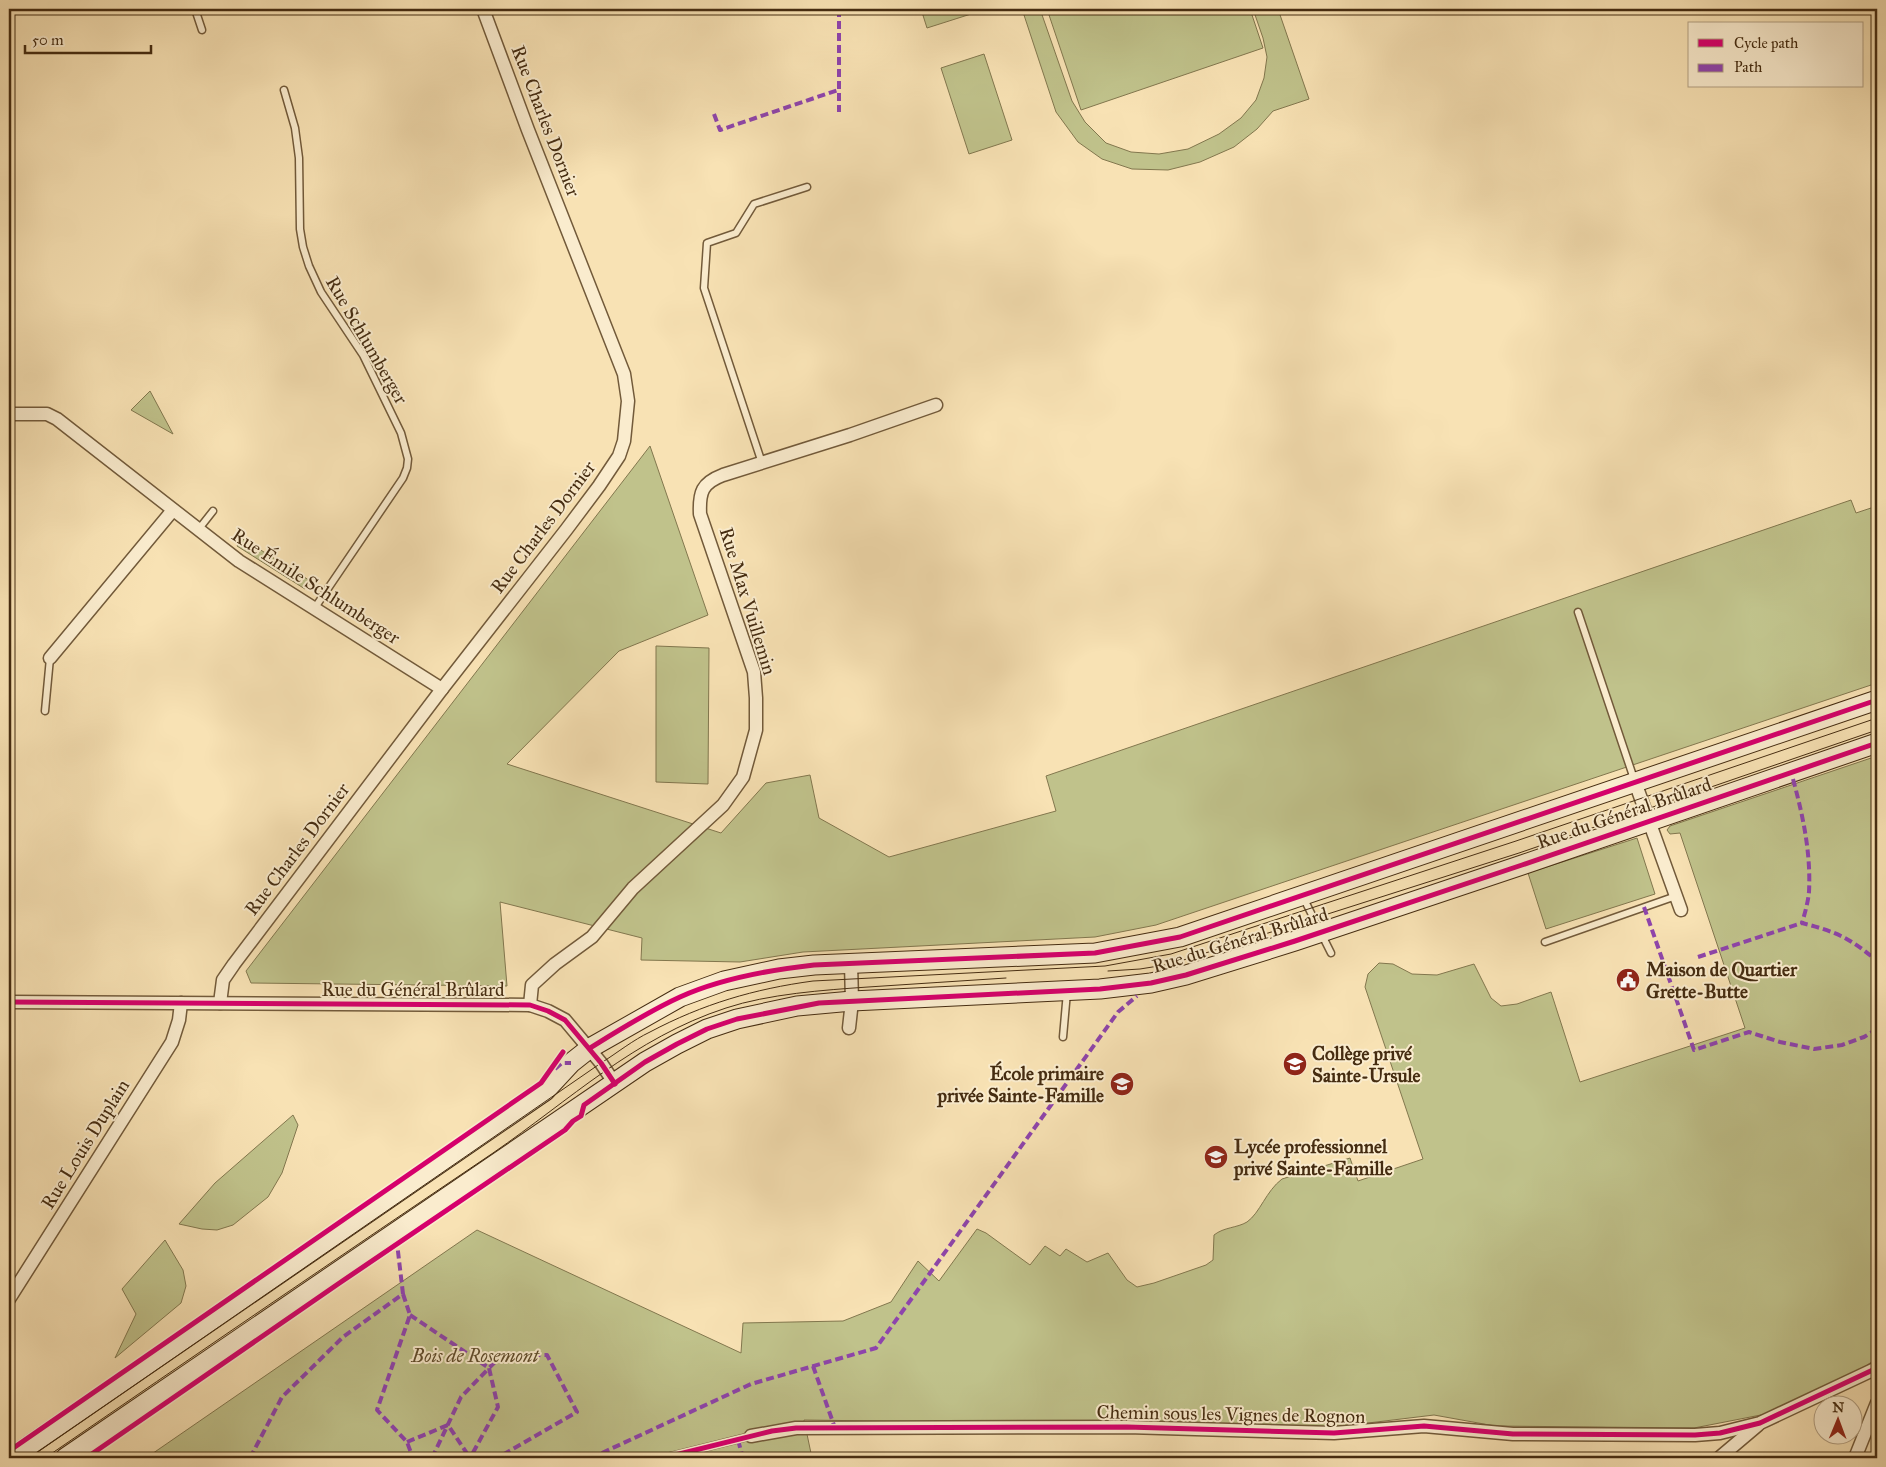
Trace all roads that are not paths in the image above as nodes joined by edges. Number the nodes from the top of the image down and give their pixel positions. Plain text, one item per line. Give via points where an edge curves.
1 (195, 9) edge
2 (483, 9) edge
3 (202, 30) dead end
4 (284, 90) dead end
5 (807, 187) dead end
6 (936, 405) dead end
7 (9, 416) edge
8 (762, 463) junction
9 (172, 510) junction
10 (213, 511) dead end
11 (198, 530) junction
12 (314, 609) junction
13 (1578, 612) dead end
14 (50, 658) joint
15 (442, 689) junction
16 (1877, 700) edge
17 (45, 712) dead end
18 (1877, 743) edge
19 (1635, 782) junction
20 (1649, 820) junction
21 (1302, 896) junction
22 (1676, 896) junction
23 (1681, 910) dead end
24 (1320, 932) junction
25 (1545, 942) dead end
26 (1331, 953) dead end
27 (851, 964) junction
28 (1067, 990) junction
29 (852, 1001) junction
30 (9, 1002) edge
31 (181, 1003) junction
32 (220, 1003) junction
33 (530, 1005) junction
34 (849, 1028) dead end
35 (1063, 1037) dead end
36 (590, 1048) junction
37 (615, 1084) junction
38 (9, 1300) edge
39 (1877, 1368) edge
40 (1877, 1403) edge
41 (1760, 1423) junction
42 (751, 1436) joint
43 (11, 1458) edge
44 (64, 1458) edge
45 (663, 1458) edge
46 (1719, 1458) edge
47 (1855, 1458) edge

1 - 3 lane
2 - 15 street, Rue Charles Dornier via 624,374 627,426 619,456 599,486
4 - 12 lane, Rue Schlumberger via 295,128 300,229 309,266 321,292 372,371 401,433 408,459 403,478
5 - 8 lane via 754,204 736,233 707,243 704,288
6 - 8 street, Rue Max Vuillemin
7 - 9 street, Rue Émile Schlumberger via 47,414 57,419
8 - 33 street, Rue Max Vuillemin via 712,479 702,491 700,502 700,514 754,672 756,730 743,777 723,805 633,888 592,937 532,985
9 - 11 street, Rue Émile Schlumberger
9 - 14 street
10 - 11 lane
11 - 12 street, Rue Émile Schlumberger via 239,561
12 - 15 street, Rue Émile Schlumberger
13 - 19 lane
14 - 17 lane
15 - 32 street, Rue Charles Dornier via 234,964 223,980
16 - 19 main road, Rue du Général Brûlard
18 - 20 main road, Rue du Général Brûlard
19 - 20 street
19 - 21 main road, Rue du Général Brûlard
20 - 22 street
20 - 24 main road, Rue du Général Brûlard
21 - 24 lane
21 - 27 main road, Rue du Général Brûlard via 1180,937 1095,953
22 - 23 street
22 - 25 lane
24 - 26 lane
24 - 28 main road, Rue du Général Brûlard via 1217,966 1151,983
27 - 29 street
27 - 36 main road, Rue du Général Brûlard via 779,969 724,981 680,997
28 - 29 main road, Rue du Général Brûlard
28 - 35 lane
29 - 34 street
29 - 37 main road, Rue du Général Brûlard via 767,1012 707,1029 645,1062
30 - 31 street, Rue du Général Brûlard
31 - 32 street, Rue du Général Brûlard
31 - 38 street, Rue Louis Duplain via 172,1042
32 - 33 street, Rue du Général Brûlard
33 - 36 street, Rue du Général Brûlard via 564,1020
36 - 37 street, Rue du Général Brûlard
36 - 43 main road via 545,1091
37 - 44 main road
39 - 41 street, Chemin sous les Vignes de Rognon
40 - 47 street
41 - 42 street, Chemin sous les Vignes de Rognon via 1720,1433 1695,1434 1513,1434 1424,1426 1334,1433 1117,1427 796,1428
41 - 46 street
42 - 45 lane

